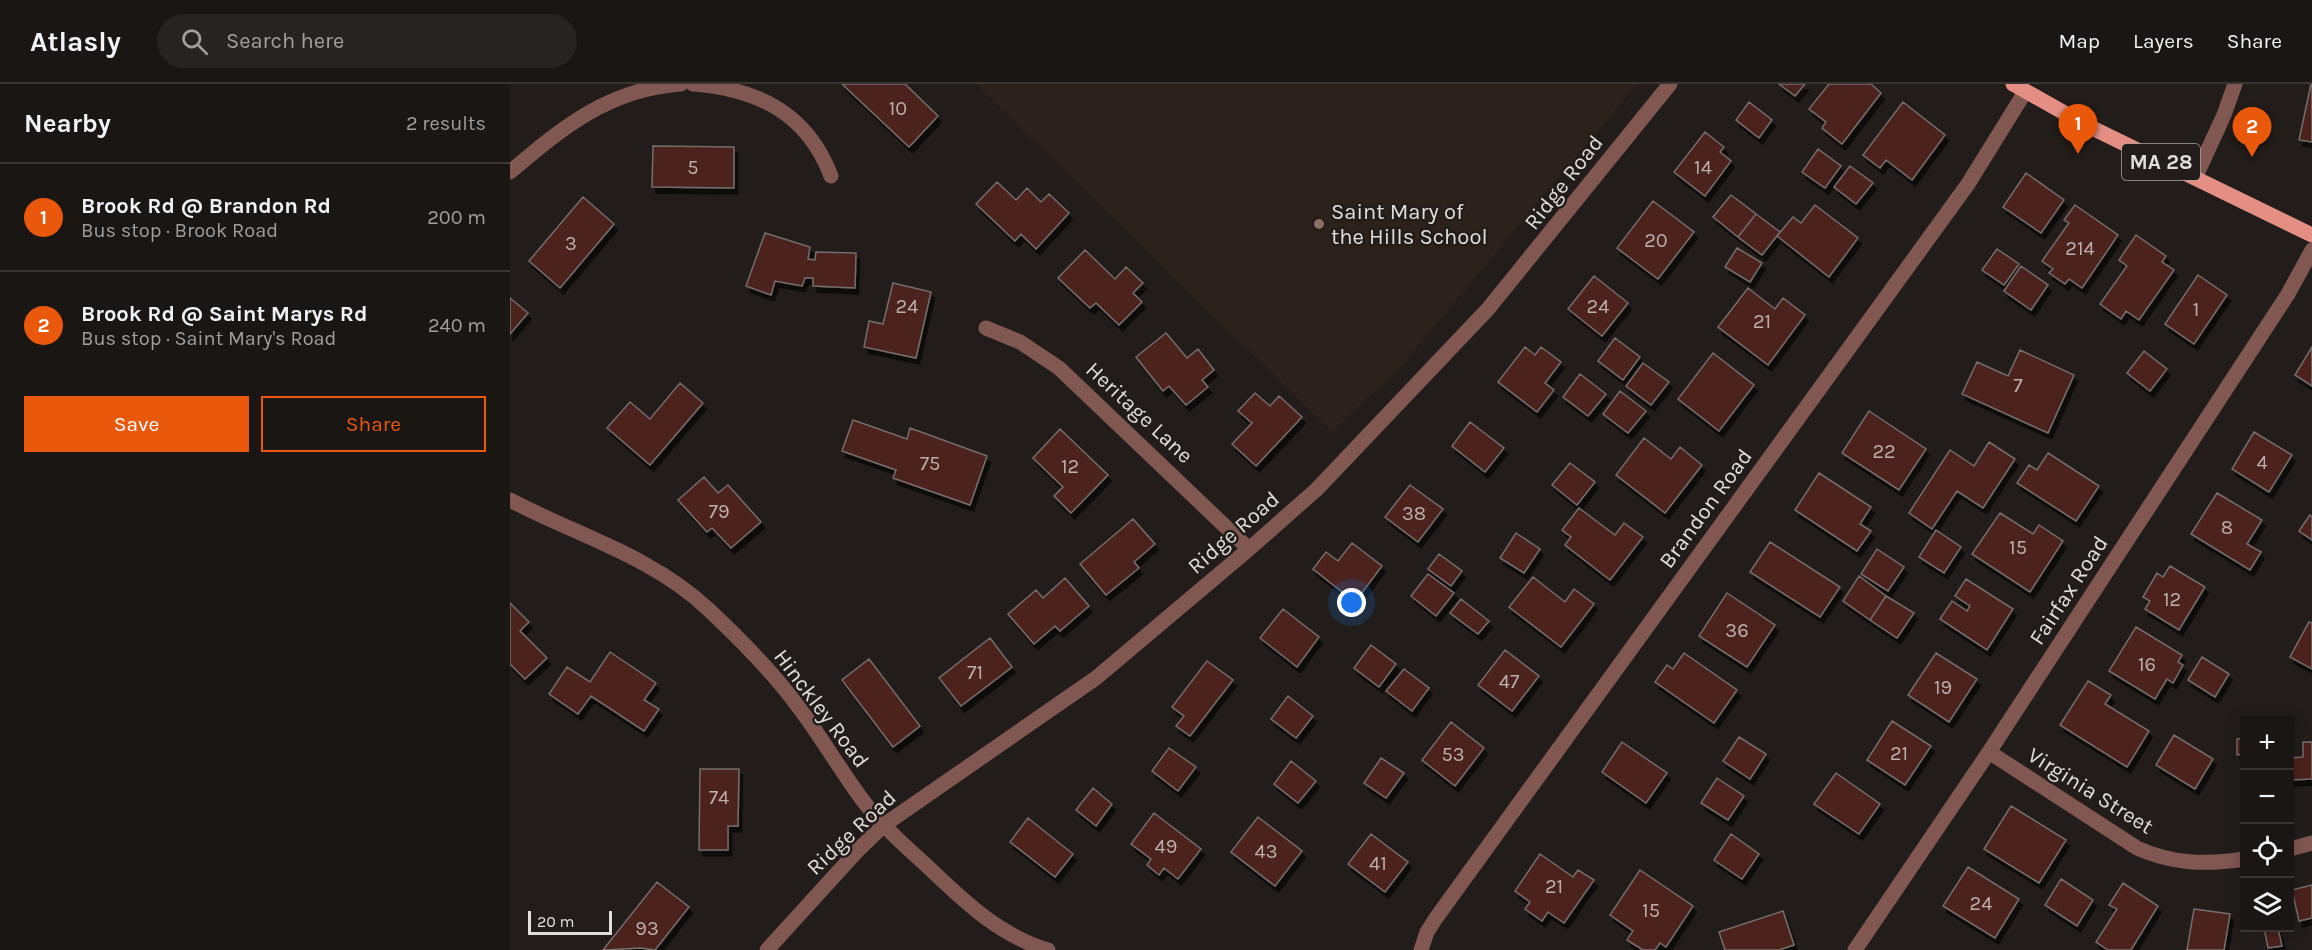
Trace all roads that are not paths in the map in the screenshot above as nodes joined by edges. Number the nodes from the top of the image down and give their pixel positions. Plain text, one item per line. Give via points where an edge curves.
1 (681, 84) edge
2 (693, 84) edge
3 (1670, 84) edge
4 (2235, 84) edge
5 (2019, 88) edge
6 (510, 172) edge
7 (831, 176) dead end
8 (2195, 178) junction
9 (2312, 236) edge
10 (2312, 250) edge
11 (986, 328) dead end
12 (510, 500) edge
13 (1249, 549) junction
14 (1989, 752) junction
15 (884, 825) junction
16 (2312, 843) edge
17 (2294, 848) edge
18 (2240, 860) edge
19 (766, 950) edge
20 (1048, 950) edge
21 (1421, 950) edge
22 (1855, 950) edge

1 - 6 street via 645,88 609,101 547,141
2 - 7 street via 752,97 788,115 816,143
3 - 13 street, Ridge Road via 1488,309 1317,489
4 - 8 street
5 - 8 main road, MA 28
5 - 21 street, Brandon Road via 1968,183 1436,918
8 - 9 main road, MA 28
10 - 14 street, Fairfax Road via 2288,294
11 - 13 street, Heritage Lane via 1020,342 1059,368
12 - 15 street, Hinckley Road via 649,566 700,602 781,685
13 - 15 street, Ridge Road via 1096,678
14 - 18 street, Virginia Street via 2154,856 2207,864
14 - 22 street, Fairfax Road
15 - 19 street, Ridge Road
15 - 20 street, Hinckley Road via 976,912 1015,938
16 - 17 street

